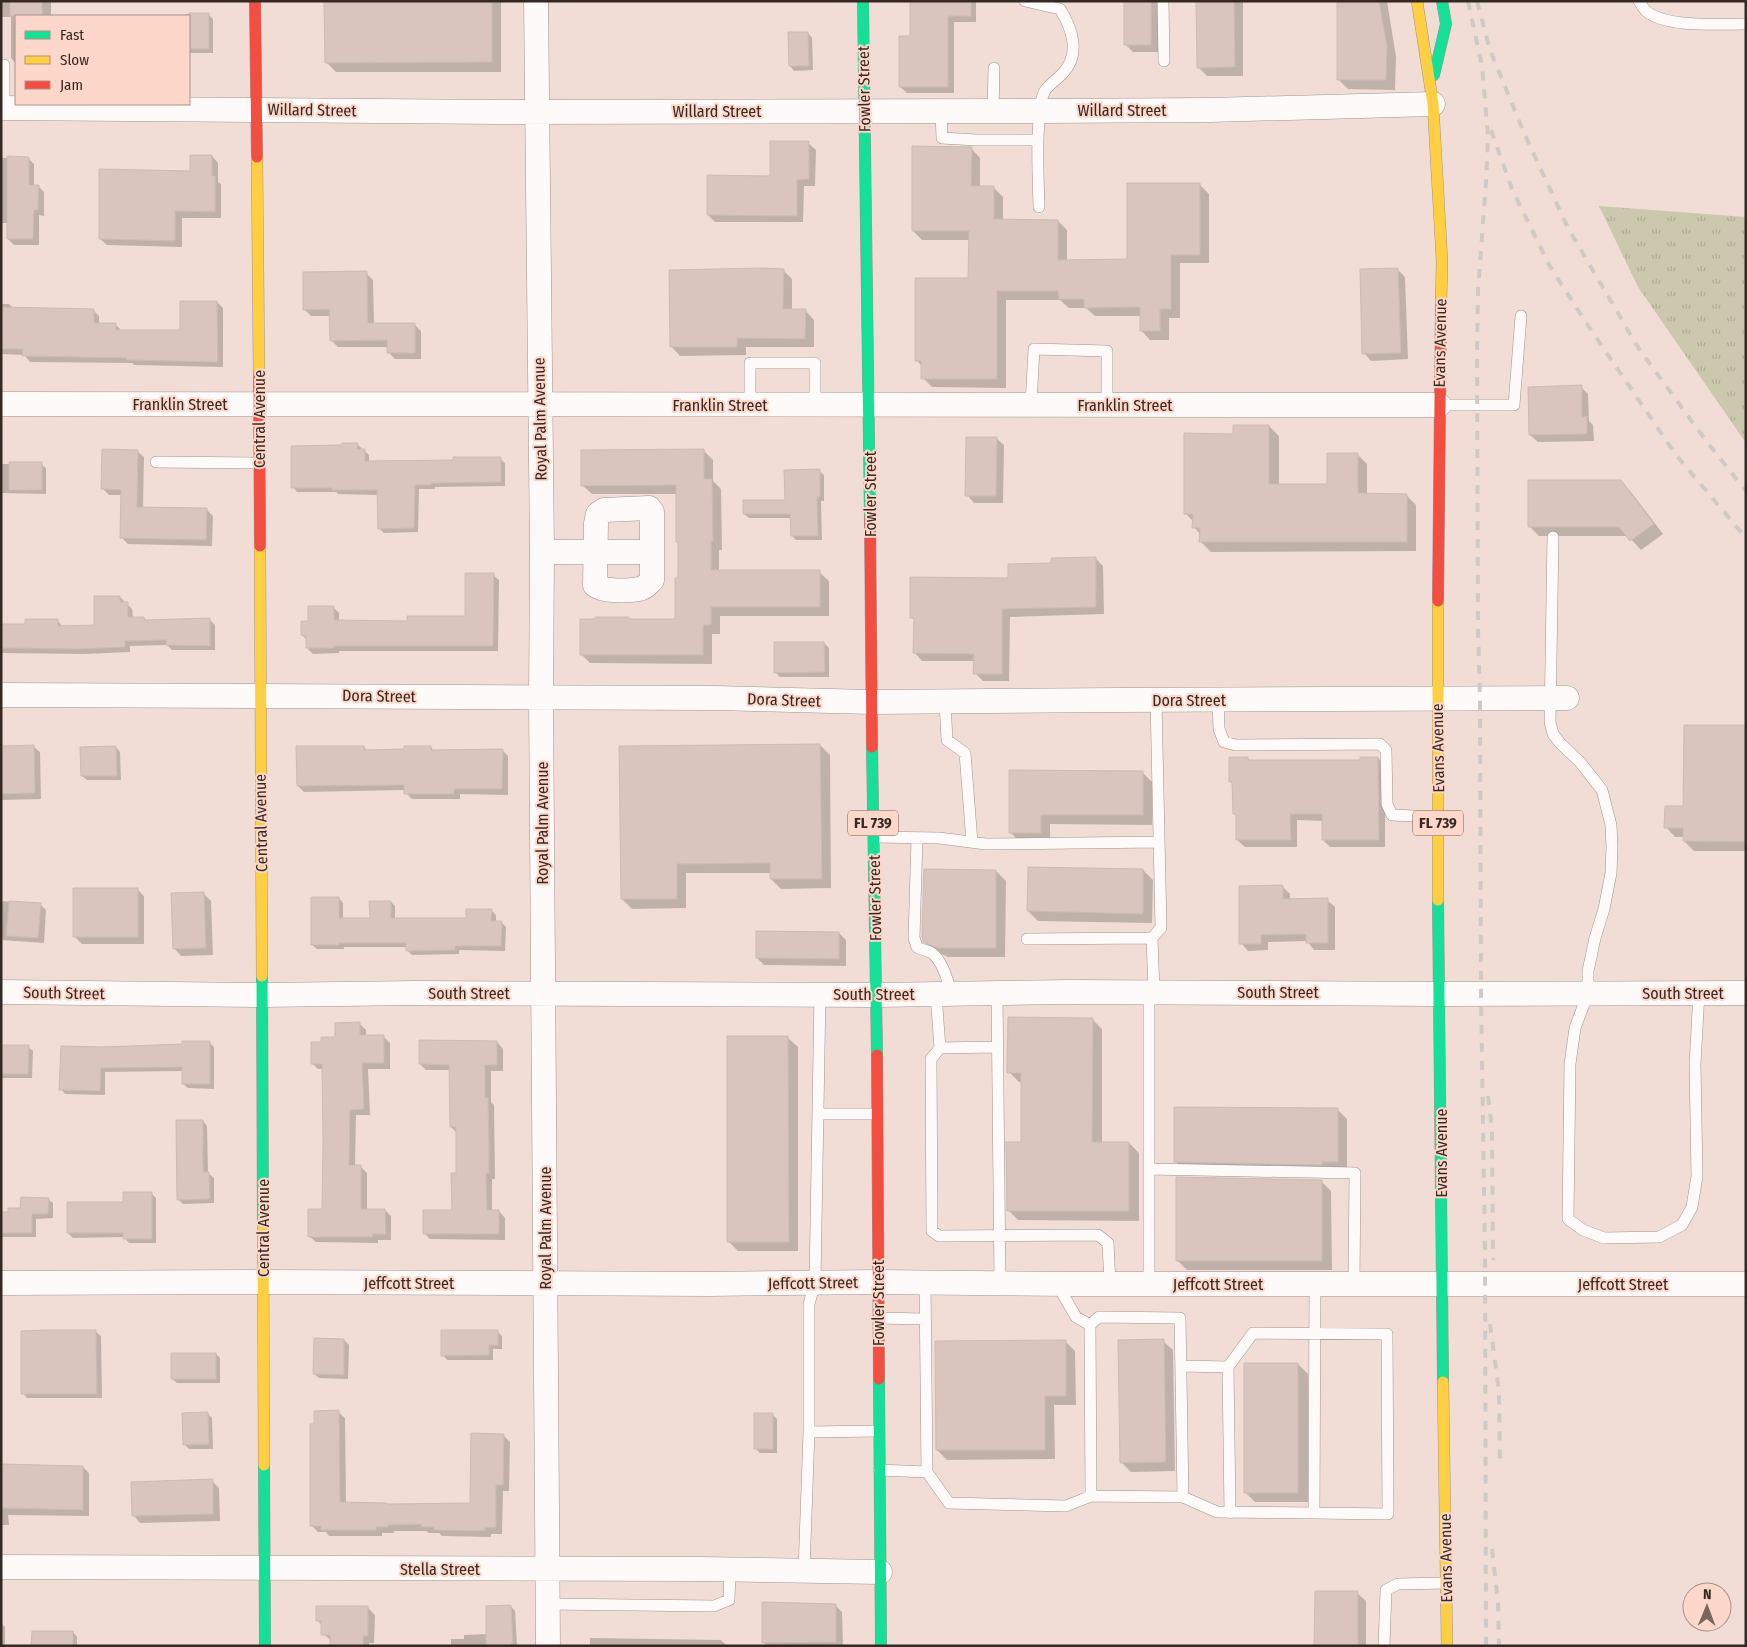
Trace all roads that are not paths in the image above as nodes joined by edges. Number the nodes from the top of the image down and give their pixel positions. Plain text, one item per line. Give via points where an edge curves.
1 (255, 1) edge
2 (536, 1) edge
3 (863, 1) edge
4 (1025, 1) edge
5 (1163, 1) edge
6 (1417, 1) edge
7 (1442, 1) edge
8 (1639, 1) edge
9 (1060, 5) edge
10 (1746, 24) edge
11 (1164, 61) dead end
12 (1, 65) edge
13 (994, 68) dead end
14 (1432, 96) junction
15 (2, 108) edge
16 (256, 110) junction
17 (864, 110) junction
18 (536, 111) junction
19 (941, 111) junction
20 (994, 111) junction
21 (1041, 111) junction
22 (1038, 140) junction
23 (1039, 207) dead end
24 (1521, 316) dead end
25 (1, 404) edge
26 (259, 404) junction
27 (540, 404) junction
28 (815, 404) junction
29 (870, 404) junction
30 (1031, 404) junction
31 (1107, 404) junction
32 (750, 405) junction
33 (1439, 405) junction
34 (156, 462) dead end
35 (259, 464) junction
36 (1553, 537) dead end
37 (542, 552) junction
38 (596, 552) junction
39 (652, 552) junction
40 (1, 695) edge
41 (259, 695) junction
42 (541, 698) junction
43 (1437, 698) junction
44 (1559, 698) junction
45 (1156, 700) junction
46 (1218, 700) junction
47 (871, 702) junction
48 (945, 702) junction
49 (1438, 816) junction
50 (874, 837) junction
51 (917, 838) junction
52 (972, 842) junction
53 (1159, 842) junction
54 (1152, 938) junction
55 (1027, 940) dead end
56 (1, 992) edge
57 (1151, 992) junction
58 (997, 993) junction
59 (1588, 993) junction
60 (1699, 993) junction
61 (1746, 993) edge
62 (543, 994) junction
63 (820, 994) junction
64 (944, 994) junction
65 (1438, 994) junction
66 (263, 995) junction
67 (877, 995) junction
68 (998, 1047) junction
69 (940, 1048) junction
70 (818, 1114) junction
71 (877, 1114) junction
72 (1149, 1169) junction
73 (999, 1236) junction
74 (263, 1282) junction
75 (815, 1282) junction
76 (878, 1282) junction
77 (925, 1282) junction
78 (1, 1283) edge
79 (1000, 1283) junction
80 (546, 1284) junction
81 (1057, 1284) junction
82 (1110, 1284) junction
83 (1149, 1284) junction
84 (1315, 1284) junction
85 (1354, 1284) junction
86 (1441, 1284) junction
87 (1746, 1284) edge
88 (878, 1318) junction
89 (925, 1319) junction
90 (1090, 1325) junction
91 (1314, 1334) junction
92 (1181, 1366) junction
93 (1228, 1367) junction
94 (879, 1431) junction
95 (810, 1432) junction
96 (879, 1470) junction
97 (927, 1472) junction
98 (1091, 1496) junction
99 (1183, 1497) junction
100 (1230, 1513) junction
101 (1314, 1513) junction
102 (1, 1567) edge
103 (264, 1567) junction
104 (548, 1569) junction
105 (730, 1569) junction
106 (804, 1571) junction
107 (880, 1572) junction
108 (1447, 1583) junction
109 (548, 1604) junction
110 (265, 1646) edge
111 (548, 1646) edge
112 (881, 1646) edge
113 (1384, 1646) edge
114 (1447, 1646) edge

1 - 16 main road, Central Avenue
2 - 18 street, Royal Palm Avenue
3 - 17 main road, Fowler Street / FL 739
4 - 9 lane
5 - 11 lane
6 - 14 main road, Evans Avenue / FL 739
7 - 14 main road via 1446,24
8 - 10 lane via 1646,11 1667,21
9 - 21 lane via 1072,33 1072,56 1069,67 1045,89
12 - 15 lane via 4,65
13 - 20 lane
14 - 21 street, Willard Street via 1210,110
14 - 33 main road, Evans Avenue / FL 739 via 1442,261
15 - 16 street, Willard Street
16 - 18 street, Willard Street
16 - 26 main road, Central Avenue
17 - 18 street, Willard Street
17 - 19 street, Willard Street
17 - 29 main road, Fowler Street / FL 739
18 - 27 street, Royal Palm Avenue
19 - 20 street, Willard Street
19 - 22 lane via 942,138
20 - 21 street, Willard Street
21 - 22 lane
22 - 23 lane
24 - 33 lane via 1514,405
25 - 26 street, Franklin Street
26 - 27 street, Franklin Street
26 - 35 main road, Central Avenue
27 - 32 street, Franklin Street
27 - 37 street, Royal Palm Avenue
28 - 29 street, Franklin Street
28 - 32 street, Franklin Street
28 - 32 lane via 815,363 750,363
29 - 30 street, Franklin Street
29 - 47 main road, Fowler Street / FL 739
30 - 31 street, Franklin Street
30 - 31 lane via 1034,350 1107,351
31 - 33 street, Franklin Street
33 - 43 main road, Evans Avenue / FL 739
34 - 35 lane
35 - 41 main road, Central Avenue
36 - 44 lane
37 - 38 street
37 - 42 street, Royal Palm Avenue
38 - 39 street
38 - 39 street via 595,585 605,590 640,589 648,585 652,580
38 - 39 street via 598,514 604,510 649,508 652,512
40 - 41 street, Dora Street
41 - 42 street, Dora Street
41 - 66 main road, Central Avenue
42 - 47 street, Dora Street
42 - 62 street, Royal Palm Avenue
43 - 44 street, Dora Street
43 - 46 street, Dora Street
43 - 49 main road, Evans Avenue / FL 739
44 - 59 lane via 1550,722 1553,734 1602,790 1611,825 1611,873 1588,971
45 - 46 street, Dora Street
45 - 48 street, Dora Street
45 - 53 lane
46 - 49 lane via 1224,742 1236,745 1380,744 1386,750 1387,804 1392,815
47 - 48 street, Dora Street
47 - 50 main road, Fowler Street / FL 739
48 - 52 lane via 947,740 965,753
49 - 65 main road, Evans Avenue / FL 739
50 - 51 lane
50 - 67 main road, Fowler Street / FL 739
51 - 52 lane
51 - 64 lane via 914,938 917,947 930,951 937,959 947,978
52 - 53 lane
53 - 54 lane via 1161,928
54 - 55 lane
54 - 57 lane
56 - 66 street, South Street
57 - 58 street, South Street
57 - 65 street, South Street
57 - 72 lane
58 - 64 street, South Street
58 - 68 lane
59 - 60 street, South Street
59 - 60 lane via 1575,1028 1570,1064 1568,1219 1583,1230 1604,1238 1660,1237 1682,1225 1692,1207 1697,1176 1695,1064
59 - 65 street, South Street
60 - 61 street, South Street
62 - 63 street, South Street
62 - 66 street, South Street
62 - 80 street, Royal Palm Avenue
63 - 67 street, South Street
63 - 70 lane
64 - 67 street, South Street
64 - 69 lane
65 - 86 main road, Evans Avenue / FL 739
66 - 74 main road, Central Avenue
67 - 71 main road, Fowler Street / FL 739
68 - 69 lane
68 - 73 lane
69 - 73 lane via 931,1060 932,1231 940,1236
70 - 71 lane
70 - 75 lane
71 - 76 main road, Fowler Street / FL 739
72 - 83 lane
72 - 85 lane via 1355,1173
73 - 79 lane
73 - 82 lane via 1098,1235 1108,1243
74 - 78 street, Jeffcott Street
74 - 80 street, Jeffcott Street
74 - 103 main road, Central Avenue
75 - 76 street, Jeffcott Street
75 - 80 street, Jeffcott Street
75 - 95 lane via 809,1304
76 - 77 street, Jeffcott Street
76 - 88 main road, Fowler Street / FL 739
77 - 79 street, Jeffcott Street
77 - 89 lane
79 - 81 street, Jeffcott Street
80 - 104 street, Royal Palm Avenue
81 - 82 street, Jeffcott Street
81 - 90 lane via 1076,1317
82 - 83 street, Jeffcott Street
83 - 84 street, Jeffcott Street
84 - 85 street, Jeffcott Street
84 - 91 lane
85 - 86 street, Jeffcott Street
86 - 87 street, Jeffcott Street
86 - 108 main road, Evans Avenue / FL 739
88 - 89 lane
88 - 94 main road, Fowler Street / FL 739
89 - 97 lane
90 - 92 lane via 1099,1317 1180,1318
90 - 98 lane
91 - 93 lane via 1253,1333
91 - 101 lane
91 - 101 lane via 1387,1334 1388,1514
92 - 93 lane
92 - 99 lane
93 - 100 lane
94 - 95 lane
94 - 96 main road, Fowler Street / FL 739
95 - 106 lane
96 - 97 lane
96 - 107 main road, Fowler Street / FL 739
97 - 98 lane via 949,1503 1066,1506
98 - 99 lane
99 - 100 lane via 1216,1512
100 - 101 lane
102 - 103 street, Stella Street
103 - 104 street, Stella Street
103 - 110 main road, Central Avenue
104 - 105 street, Stella Street
104 - 109 street, Royal Palm Avenue
105 - 106 street, Stella Street
105 - 109 lane via 729,1600 714,1606
106 - 107 street, Stella Street
107 - 112 main road, Fowler Street / FL 739
108 - 113 lane via 1398,1584 1386,1590
108 - 114 main road, Evans Avenue / FL 739
109 - 111 street, Royal Palm Avenue

